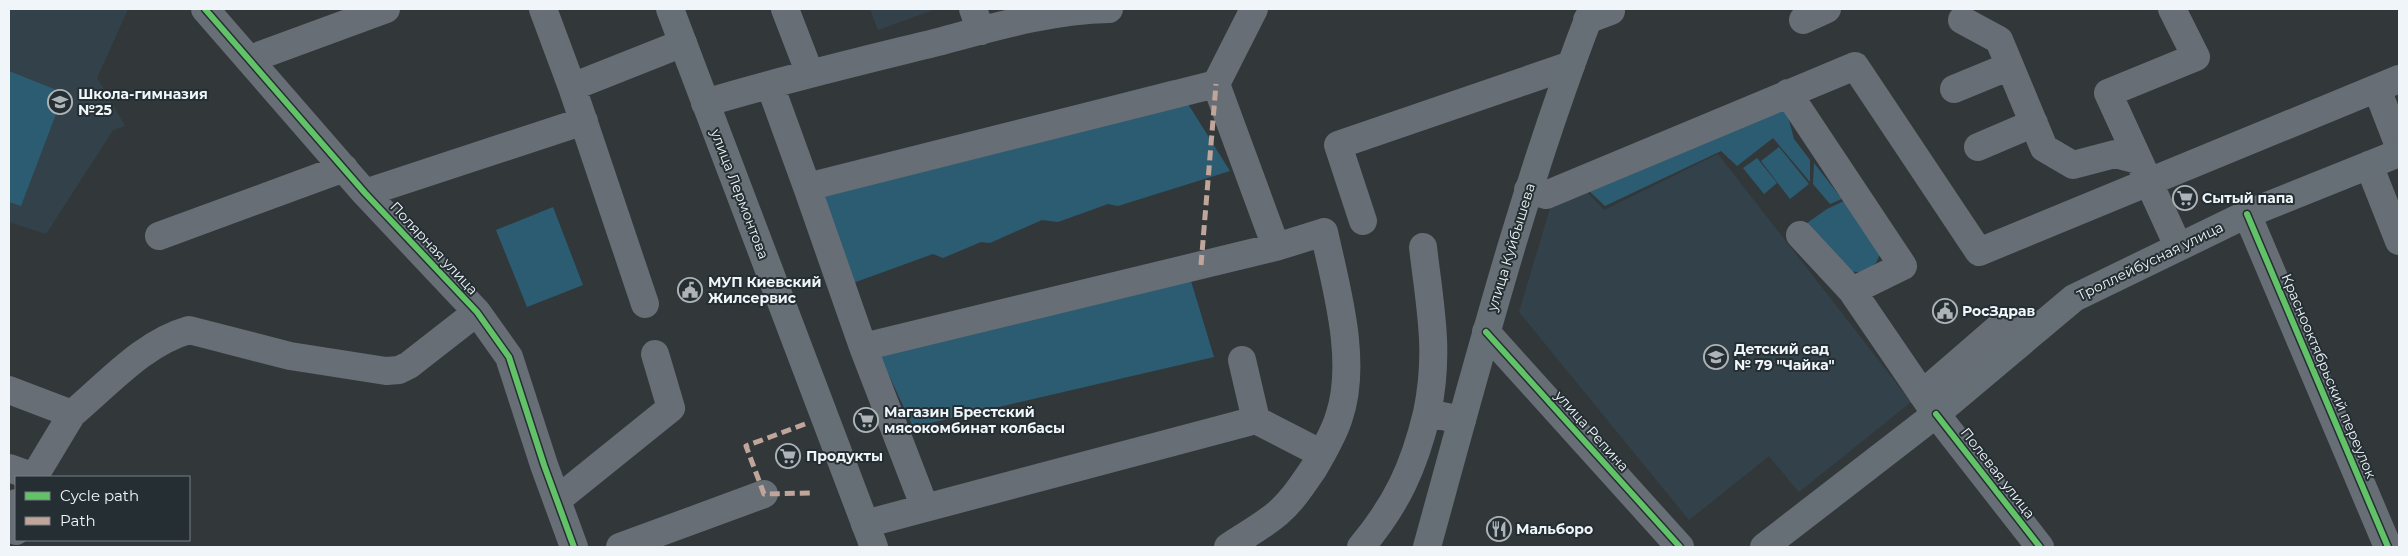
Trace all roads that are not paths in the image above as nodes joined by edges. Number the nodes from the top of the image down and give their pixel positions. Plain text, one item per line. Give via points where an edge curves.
1 (204, 9) edge
2 (386, 9) edge
3 (543, 9) edge
4 (670, 9) edge
5 (786, 9) edge
6 (1109, 9) edge
7 (1254, 9) edge
8 (1827, 9) edge
9 (2172, 9) edge
10 (1597, 13) edge
11 (977, 20) edge
12 (1802, 20) dead end
13 (1962, 20) dead end
14 (683, 43) junction
15 (250, 59) junction
16 (1571, 65) junction
17 (2010, 66) junction
18 (810, 74) junction
19 (1216, 84) junction
20 (2388, 84) edge
21 (770, 85) junction
22 (572, 87) junction
23 (1954, 89) dead end
24 (1788, 93) junction
25 (705, 104) junction
26 (584, 121) junction
27 (2034, 123) junction
28 (2399, 146) edge
29 (1978, 147) dead end
30 (2399, 153) edge
31 (2369, 165) junction
32 (344, 168) junction
33 (2143, 171) junction
34 (807, 187) junction
35 (1528, 190) junction
36 (365, 193) junction
37 (2247, 214) junction
38 (1363, 221) dead end
39 (2397, 230) edge
40 (1800, 235) dead end
41 (159, 236) dead end
42 (2178, 246) junction
43 (1276, 247) junction
44 (1423, 247) dead end
45 (1852, 291) junction
46 (645, 304) dead end
47 (478, 312) junction
48 (1486, 332) junction
49 (863, 347) junction
50 (655, 354) dead end
51 (1242, 360) dead end
52 (9, 390) edge
53 (1929, 404) junction
54 (1427, 413) junction
55 (72, 414) junction
56 (1256, 420) junction
57 (1462, 420) junction
58 (1322, 454) junction
59 (16, 473) edge
60 (30, 476) edge
61 (35, 476) edge
62 (764, 494) dead end
63 (557, 500) junction
64 (925, 508) junction
65 (15, 511) edge
66 (15, 529) edge
67 (870, 536) edge
68 (574, 547) edge
69 (620, 547) edge
70 (1228, 547) edge
71 (1360, 547) edge
72 (1427, 547) edge
73 (1680, 547) edge
74 (1764, 547) edge
75 (2040, 547) edge
76 (2388, 547) edge

1 - 15 street, Полярная улица
2 - 15 street
3 - 22 street
4 - 14 main road, улица Лермонтова
5 - 18 street
6 - 11 street
7 - 19 street
8 - 12 street
9 - 33 street via 2196,57 2108,93
10 - 16 main road, улица Куйбышева
11 - 18 street
13 - 17 street via 1999,40
14 - 22 street
14 - 25 main road, улица Лермонтова
15 - 32 street, Полярная улица
16 - 35 main road, улица Куйбышева
16 - 38 street via 1338,145
17 - 23 street
17 - 27 street
18 - 21 street
19 - 34 street
19 - 43 street
20 - 28 street
20 - 33 street
21 - 25 street
21 - 34 street
22 - 26 street
24 - 33 street via 1856,66 1979,252
24 - 35 street via 1546,195
24 - 45 street via 1903,266
25 - 67 main road, улица Лермонтова
26 - 36 street
26 - 46 street
27 - 29 street
27 - 33 street via 2044,148 2073,164 2115,154
30 - 31 main road, Троллейбусная улица
31 - 37 main road, Троллейбусная улица
31 - 39 street
32 - 36 street, Полярная улица
32 - 41 street
33 - 42 street
34 - 49 street
35 - 48 main road, улица Куйбышева
36 - 47 street, Полярная улица
37 - 42 main road, Троллейбусная улица
37 - 76 street, Краснооктябрьский переулок
40 - 45 street, Полевая улица
42 - 53 main road, Троллейбусная улица via 2074,298 2035,330
43 - 49 street
43 - 58 street via 1324,232 1341,310 1345,386 1340,416
44 - 54 street via 1435,350
45 - 53 street, Полевая улица
47 - 55 street via 409,366 386,371 290,356 189,330 149,349
47 - 63 street, Полярная улица via 509,357
48 - 57 main road, улица Куйбышева
48 - 73 street, улица Репина
49 - 64 street
50 - 63 street via 671,408
51 - 56 street
52 - 55 street
53 - 74 main road, Троллейбусная улица
53 - 75 street, Полевая улица
54 - 57 street
54 - 71 street via 1406,478 1384,519
55 - 61 street
56 - 58 street
56 - 64 street
57 - 72 main road, улица Куйбышева
58 - 70 street via 1299,490 1278,513
59 - 60 street
62 - 69 street
63 - 68 street, Полярная улица
64 - 67 street
65 - 66 street

